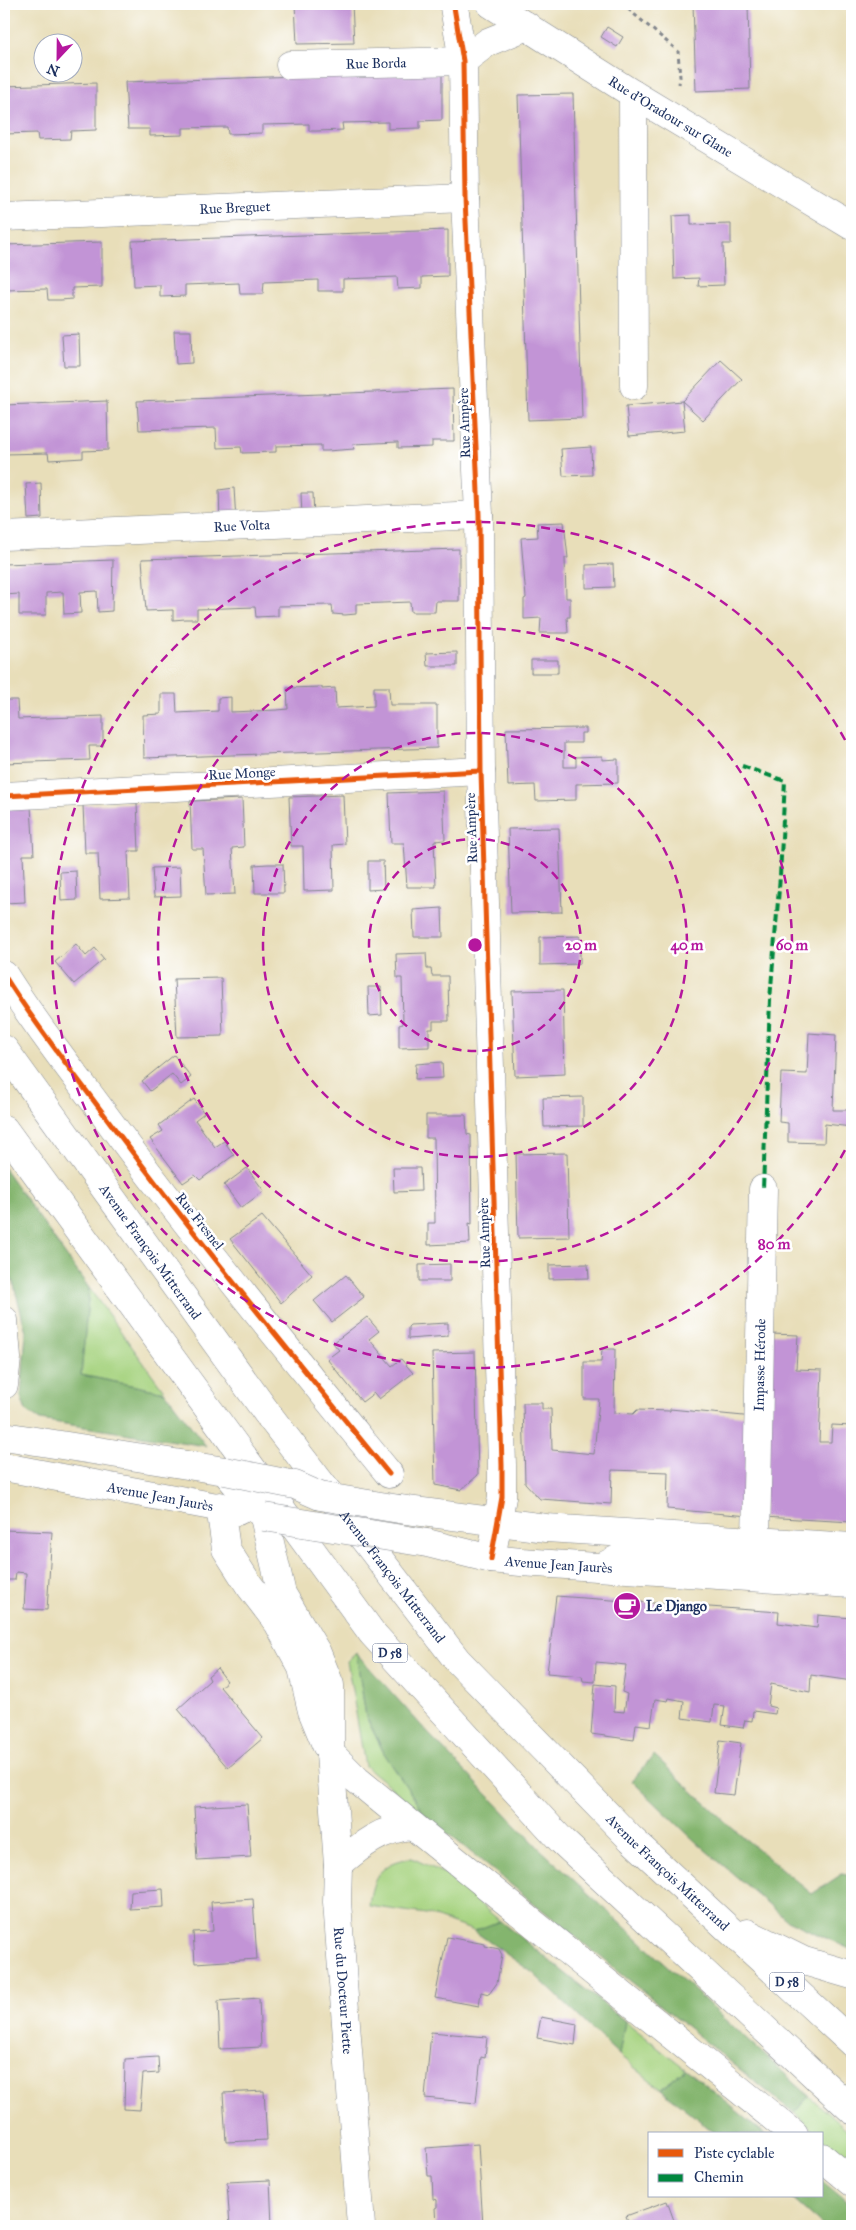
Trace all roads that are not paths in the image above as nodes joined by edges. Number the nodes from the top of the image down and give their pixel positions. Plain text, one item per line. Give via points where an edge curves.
1 (491, 4) edge
2 (450, 5) edge
3 (527, 26) junction
4 (463, 61) junction
5 (290, 65) dead end
6 (633, 94) junction
7 (465, 198) junction
8 (4, 217) edge
9 (852, 226) edge
10 (634, 386) dead end
11 (479, 515) junction
12 (4, 536) edge
13 (481, 771) junction
14 (4, 796) edge
15 (4, 975) edge
16 (4, 1049) edge
17 (4, 1129) edge
18 (763, 1189) dead end
19 (4, 1320) edge
20 (4, 1385) edge
21 (4, 1436) edge
22 (4, 1467) edge
23 (389, 1474) dead end
24 (233, 1481) junction
25 (220, 1506) junction
26 (264, 1516) junction
27 (496, 1522) junction
28 (756, 1541) junction
29 (852, 1547) edge
30 (491, 1559) junction
31 (604, 1566) junction
32 (852, 1568) edge
33 (852, 1584) edge
34 (330, 1753) junction
35 (413, 1826) junction
36 (338, 1865) junction
37 (722, 1921) junction
38 (852, 1975) edge
39 (852, 2043) edge
40 (852, 2110) edge
41 (792, 2132) edge
42 (824, 2159) edge
43 (852, 2182) edge
44 (361, 2226) edge

1 - 3 main road, Rue d'Oradour sur Glane
2 - 4 main road, Rue Ampère
3 - 4 main road via 488,42
3 - 6 main road, Rue d'Oradour sur Glane
4 - 5 main road, Rue Borda
4 - 7 main road, Rue Ampère
6 - 9 main road, Rue d'Oradour sur Glane
6 - 10 main road
7 - 8 main road, Rue Breguet
7 - 11 main road, Rue Ampère
11 - 12 main road, Rue Volta
11 - 13 main road, Rue Ampère
13 - 14 main road, Rue Monge
13 - 27 main road, Rue Ampère via 502,1465 502,1497
15 - 23 main road, Rue Fresnel via 130,1149
16 - 37 main road, Avenue François Mitterrand / D 58 via 268,1412 457,1660 631,1839
17 - 40 main road, D 58 via 372,1633 562,1841
18 - 28 main road, Impasse Hérode
19 - 20 main road via 7,1358
21 - 24 main road
22 - 25 main road, Avenue Jean Jaurès
24 - 25 main road
24 - 26 main road
24 - 27 main road, bridge via 295,1485 320,1496
25 - 26 main road, Avenue Jean Jaurès
25 - 34 main road, Rue du Docteur Piette via 226,1549 278,1623 302,1668 312,1711
26 - 30 main road, Avenue Jean Jaurès, bridge via 427,1543
26 - 34 main road, Rue du Docteur Piette via 282,1594 317,1653 330,1685
27 - 28 main road
27 - 30 main road, Rue Ampère
28 - 29 main road
30 - 31 main road, Avenue Jean Jaurès
31 - 32 main road via 631,1552
31 - 33 main road, Avenue Jean Jaurès
34 - 35 main road
34 - 36 main road, Rue du Docteur Piette
35 - 36 main road via 380,1833
35 - 41 main road
36 - 44 main road, Rue du Docteur Piette via 338,1912
37 - 38 main road via 804,1960
37 - 39 main road, Avenue François Mitterrand / D 58
42 - 43 main road

